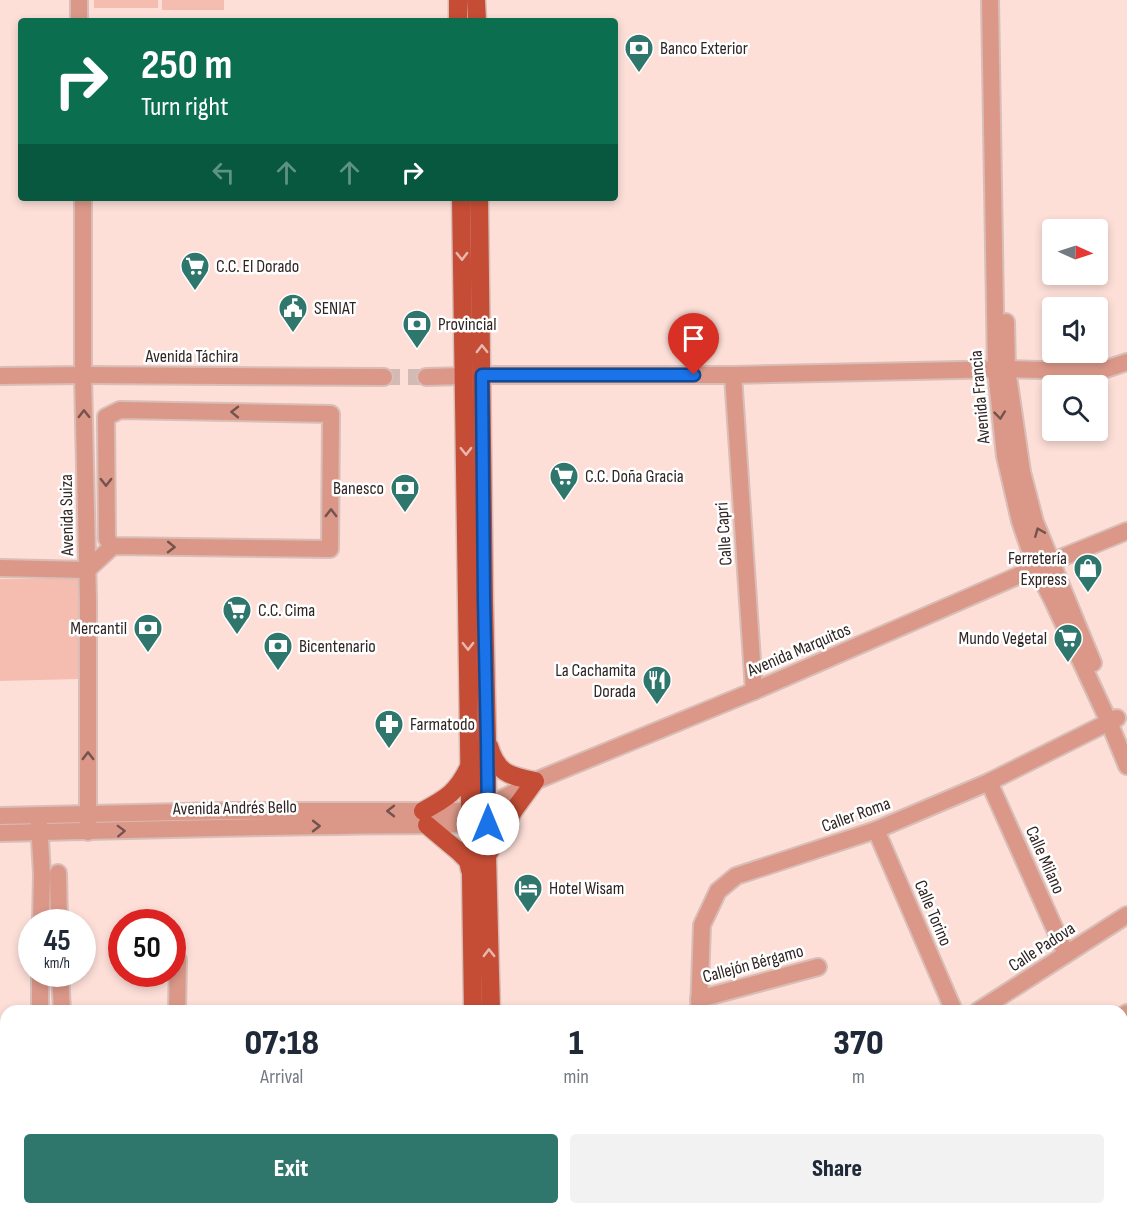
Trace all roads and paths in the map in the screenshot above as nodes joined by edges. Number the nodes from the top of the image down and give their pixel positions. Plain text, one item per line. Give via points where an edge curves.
1 (79, 0) edge
2 (458, 0) edge
3 (476, 0) edge
4 (990, 0) edge
5 (1000, 0) edge
6 (79, 18) edge
7 (458, 18) edge
8 (477, 18) edge
9 (83, 201) edge
10 (461, 201) edge
11 (479, 201) edge
12 (1127, 362) edge
13 (1002, 369) junction
14 (83, 375) junction
15 (733, 375) junction
16 (0, 376) edge
17 (426, 376) tunnel mouth
18 (473, 376) junction
19 (384, 377) tunnel mouth
20 (1127, 531) edge
21 (113, 546) junction
22 (1043, 565) junction
23 (0, 568) edge
24 (87, 570) junction
25 (754, 691) junction
26 (1113, 720) junction
27 (487, 741) junction
28 (1127, 741) edge
29 (470, 765) junction
30 (1127, 766) edge
31 (535, 781) junction
32 (989, 782) junction
33 (479, 813) junction
34 (0, 816) edge
35 (425, 818) junction
36 (88, 823) junction
37 (39, 824) junction
38 (876, 830) junction
39 (0, 832) edge
40 (487, 855) junction
41 (50, 873) junction
42 (471, 874) junction
43 (43, 909) edge
44 (57, 909) edge
45 (1127, 915) edge
46 (1066, 954) junction
47 (818, 967) dead end
48 (40, 987) edge
49 (61, 987) edge
50 (177, 987) edge
51 (39, 1005) edge
52 (62, 1005) edge
53 (177, 1005) edge
54 (473, 1005) edge
55 (491, 1005) edge
56 (699, 1005) edge
57 (951, 1005) edge
58 (987, 1005) edge

1 - 6 street
2 - 7 main road
3 - 8 main road
4 - 13 street, Avenida Francia
5 - 13 street, Avenida Francia
9 - 14 street, Avenida Suiza
10 -> 18 main road
18 -> 11 main road
12 - 13 street via 1106,369 1072,371
13 - 15 street
13 - 22 street, Avenida Francia via 1005,456 1020,521
14 - 16 street, Avenida Táchira
14 - 19 street, Avenida Táchira
24 -> 14 street, Avenida Suiza
15 - 18 street
15 - 25 street, Calle Capri
17 - 18 street
18 - 27 main road
18 -> 29 main road
20 - 22 street, Avenida Marquitos
21 -> 21 street via 330,549 331,414 120,410 106,417 106,539
21 - 24 street
22 - 25 street, Avenida Marquitos
22 - 26 street, Avenida Francia via 1052,599
23 - 24 street
36 -> 24 street, Avenida Suiza
25 - 31 street, Avenida Marquitos
26 - 28 street, Avenida Francia
26 - 30 street, Avenida Francia
26 - 32 street, Caller Roma
27 - 31 main road via 493,759 503,771
27 - 33 main road
29 - 33 main road
29 - 35 main road via 452,793
31 - 33 street, Avenida Marquitos
31 - 40 main road
32 - 38 street, Caller Roma
32 - 46 street, Calle Milano
33 - 35 street, Avenida Andrés Bello
33 - 40 main road
33 - 42 main road
34 - 37 street, Avenida Andrés Bello
35 - 36 street, Avenida Andrés Bello via 248,827
35 - 42 main road via 468,861
36 - 37 street, Avenida Andrés Bello
37 - 39 street, Avenida Andrés Bello
37 - 41 street
38 - 56 street, Caller Roma via 736,876 718,891 702,925
38 - 57 street, Calle Torino
55 -> 40 main road
41 - 43 street
41 - 44 street
42 - 54 main road
45 - 46 street, Calle Padova
46 - 58 street, Calle Padova
47 - 56 street, Callejón Bérgamo
48 - 51 street
49 - 52 street
50 - 53 street

